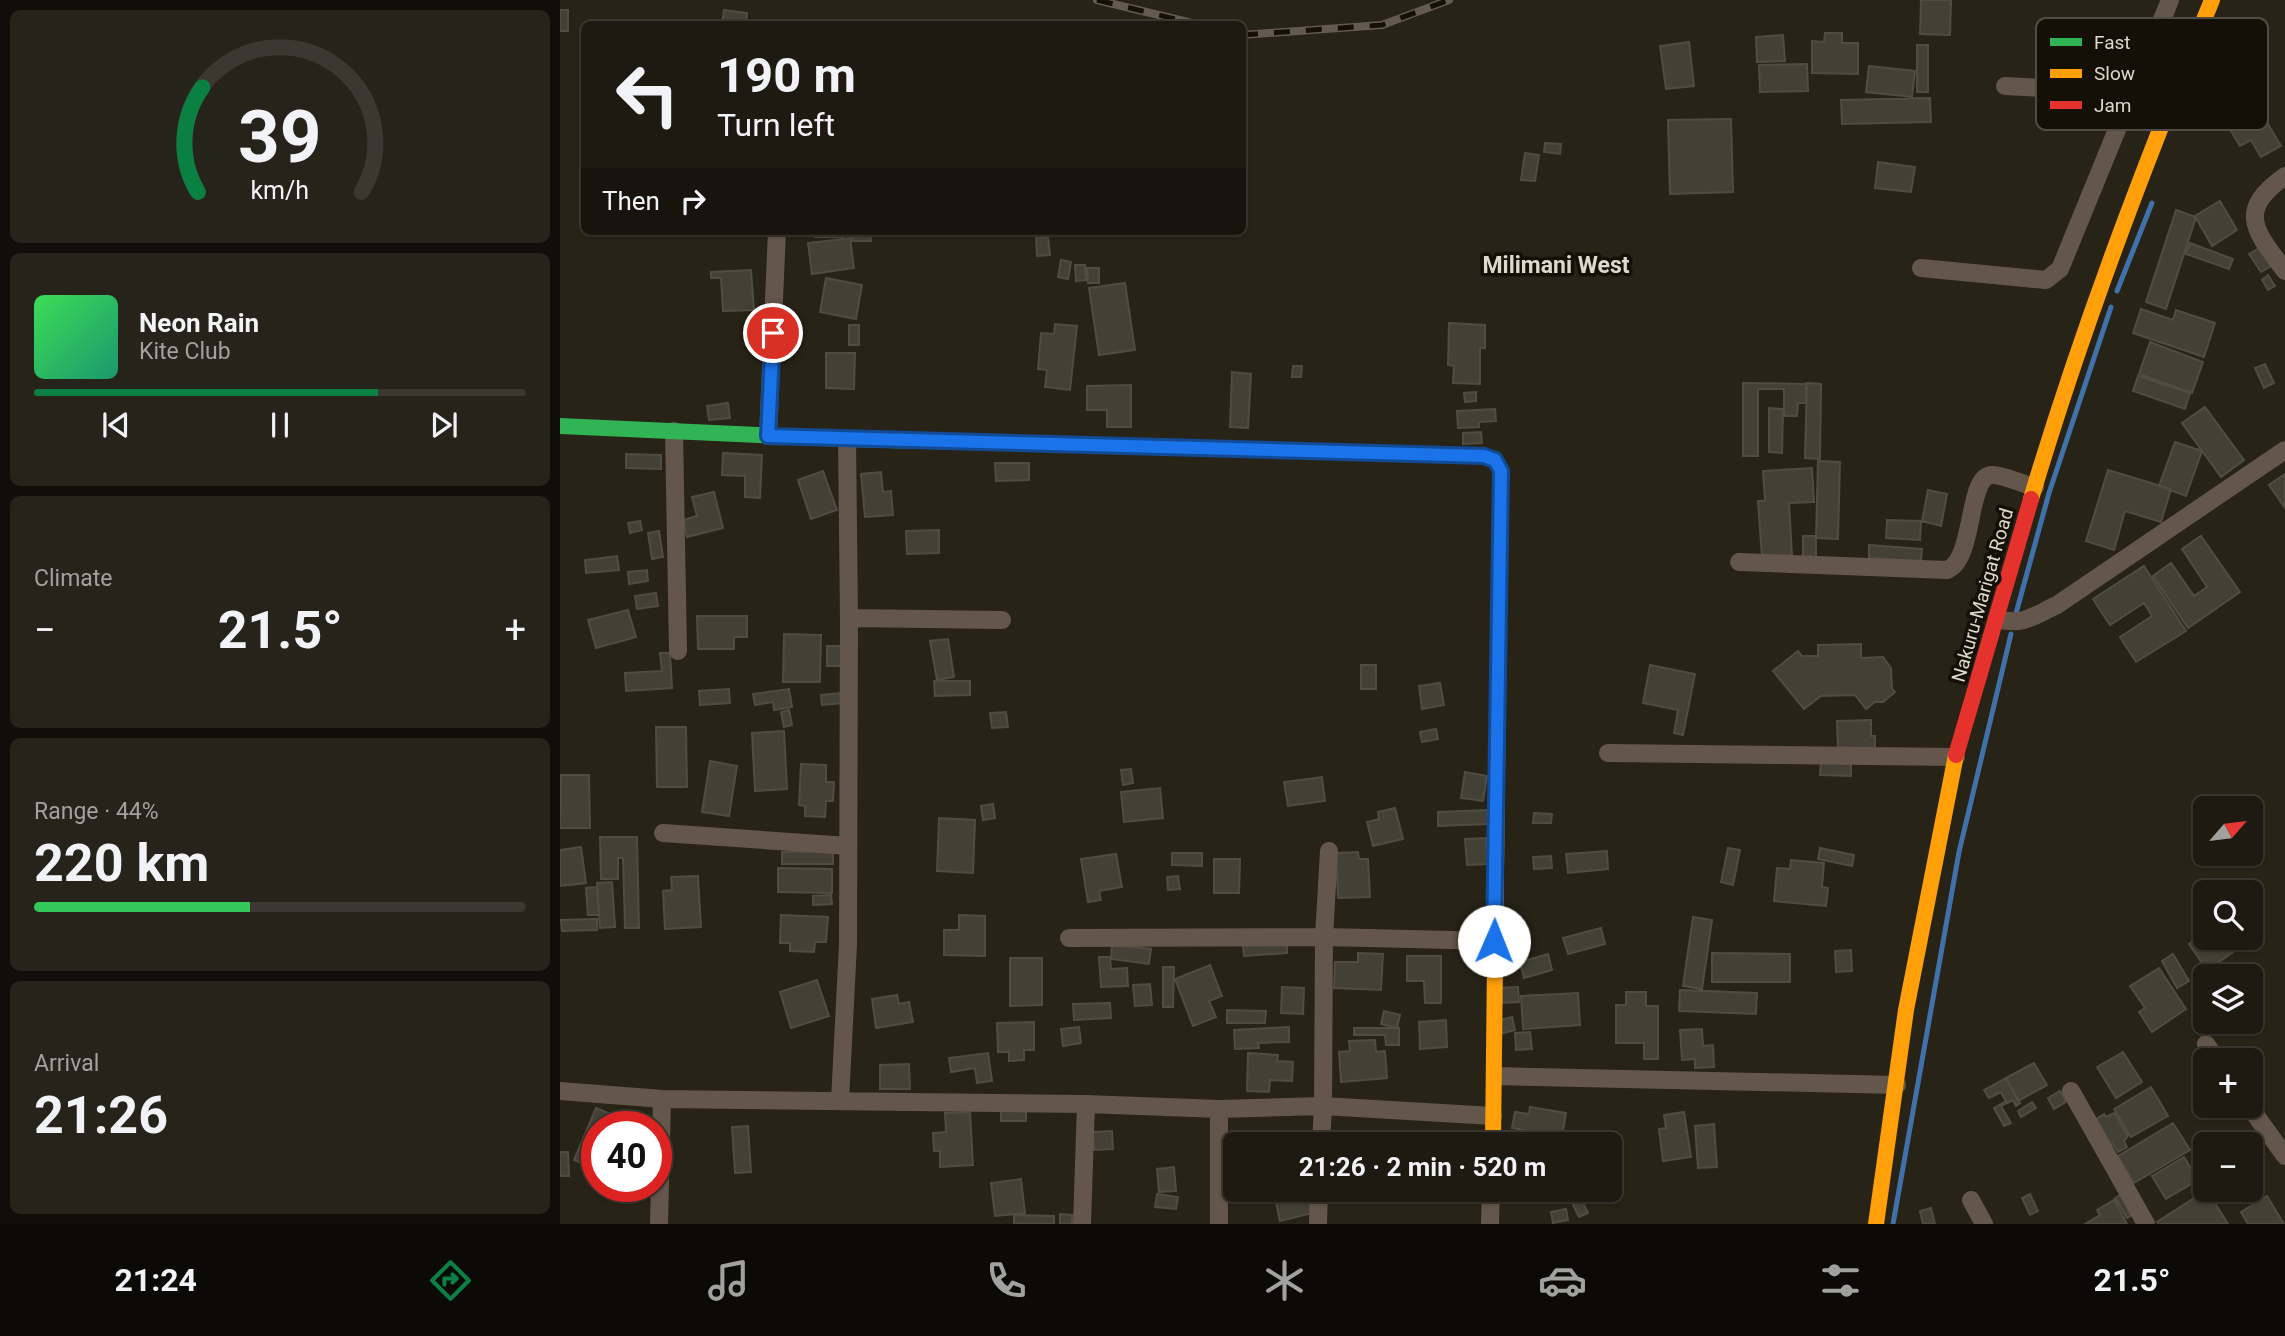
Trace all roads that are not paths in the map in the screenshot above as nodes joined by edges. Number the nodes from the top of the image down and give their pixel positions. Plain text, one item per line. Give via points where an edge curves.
1 (2170, 0) edge
2 (2212, 0) edge
3 (2162, 18) edge
4 (2204, 18) edge
5 (2005, 86) dead end
6 (2036, 88) edge
7 (2116, 130) edge
8 (2158, 130) edge
9 (2285, 176) edge
10 (777, 235) edge
11 (1921, 268) dead end
12 (2285, 271) edge
13 (560, 426) edge
14 (674, 431) junction
15 (768, 436) junction
16 (847, 439) junction
17 (2285, 450) edge
18 (2035, 487) junction
19 (1739, 562) dead end
20 (849, 618) junction
21 (1997, 619) junction
22 (1002, 620) dead end
23 (678, 651) dead end
24 (1608, 753) dead end
25 (1956, 757) junction
26 (663, 834) dead end
27 (848, 846) junction
28 (1329, 850) dead end
29 (1324, 937) junction
30 (1069, 938) dead end
31 (1494, 941) junction
32 (2206, 1044) dead end
33 (2209, 1048) edge
34 (1495, 1076) junction
35 (1897, 1085) junction
36 (560, 1091) edge
37 (2071, 1091) dead end
38 (662, 1099) junction
39 (840, 1101) junction
40 (1086, 1104) junction
41 (1323, 1107) junction
42 (1219, 1109) junction
43 (1493, 1116) junction
44 (2258, 1118) edge
45 (1322, 1132) edge
46 (1493, 1132) edge
47 (2285, 1156) edge
48 (1971, 1200) dead end
49 (1319, 1202) edge
50 (1491, 1202) edge
51 (659, 1224) edge
52 (1082, 1224) edge
53 (1219, 1224) edge
54 (1318, 1224) edge
55 (1490, 1224) edge
56 (1876, 1224) edge
57 (1984, 1224) edge
58 (2146, 1224) edge

1 - 3 street
2 - 4 street, Nakuru-Marigat Road
5 - 6 street
7 - 11 street via 2054,275 2046,280
8 - 18 street, Nakuru-Marigat Road via 2089,316
9 - 12 street via 2265,190 2255,220 2258,233
10 - 15 street
13 - 14 street
14 - 15 street
14 - 23 street
15 - 16 street
16 - 20 street
16 - 31 street via 1456,455 1495,460 1501,471
17 - 21 street via 2057,605 2026,620
18 - 19 street via 1984,477 1958,562 1947,570
18 - 21 street, Nakuru-Marigat Road
20 - 22 street
20 - 27 street
21 - 25 street, Nakuru-Marigat Road
24 - 25 street
25 - 35 street, Nakuru-Marigat Road via 1906,1010
26 - 27 street
27 - 39 street
28 - 29 street
29 - 30 street
29 - 31 street
29 - 41 street
31 - 34 street
32 - 33 street
34 - 35 street
34 - 43 street
35 - 56 street, Nakuru-Marigat Road
36 - 38 street
37 - 58 street
38 - 39 street
38 - 51 street
39 - 40 street
40 - 42 street
40 - 52 street
41 - 42 street
41 - 43 street
41 - 45 street
42 - 53 street
43 - 46 street
44 - 47 street
48 - 57 street
49 - 54 street
50 - 55 street

